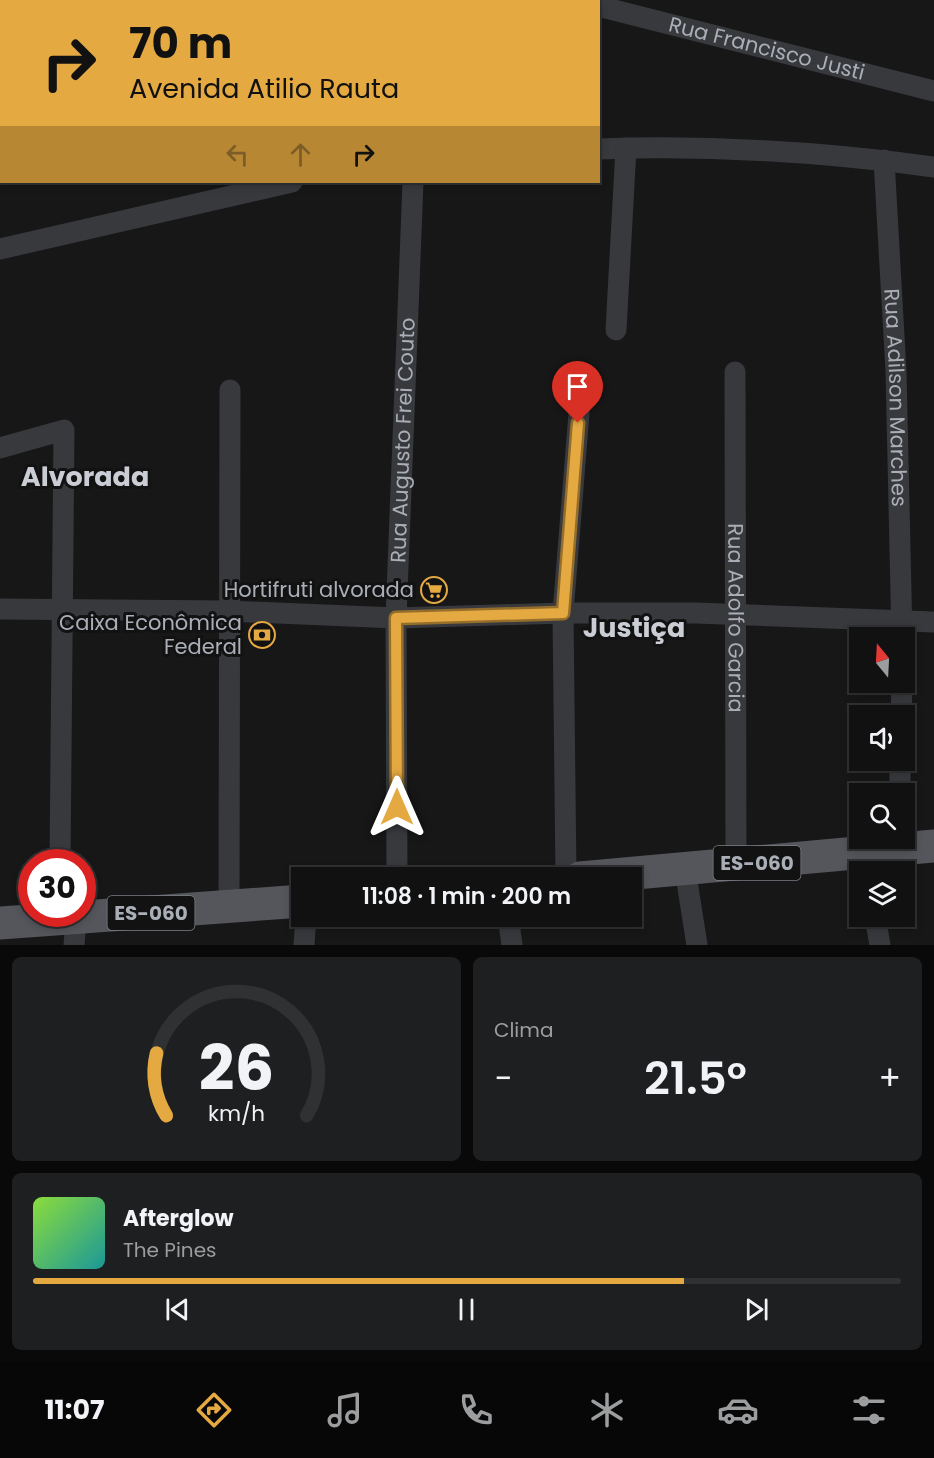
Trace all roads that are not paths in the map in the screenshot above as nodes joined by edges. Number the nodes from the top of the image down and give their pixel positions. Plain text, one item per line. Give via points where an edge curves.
1 (600, 7) edge
2 (934, 91) edge
3 (626, 148) junction
4 (600, 149) edge
5 (884, 160) junction
6 (934, 166) edge
7 (288, 183) edge
8 (413, 183) edge
9 (0, 249) edge
10 (615, 330) dead end
11 (735, 372) dead end
12 (582, 376) dead end
13 (230, 390) dead end
14 (0, 448) edge
15 (0, 609) edge
16 (61, 610) junction
17 (228, 610) junction
18 (563, 613) junction
19 (734, 614) junction
20 (396, 618) junction
21 (934, 622) edge
22 (871, 627) edge
23 (903, 627) edge
24 (915, 627) edge
25 (915, 845) edge
26 (934, 846) edge
27 (60, 849) edge
28 (891, 849) edge
29 (870, 861) edge
30 (849, 863) edge
31 (736, 865) junction
32 (397, 867) edge
33 (566, 867) edge
34 (685, 869) junction
35 (642, 873) edge
36 (291, 902) edge
37 (229, 906) junction
38 (96, 922) edge
39 (0, 923) edge
40 (18, 924) edge
41 (305, 927) edge
42 (510, 927) edge
43 (877, 927) edge
44 (304, 945) edge
45 (512, 945) edge
46 (697, 945) edge
47 (879, 945) edge

1 - 2 street, Rua Francisco Justi
3 - 4 street
3 - 5 street
3 - 10 street
5 - 6 street
5 - 23 street, Rua Adilson Marches via 896,371
7 - 9 street
8 - 20 street, Rua Augusto Frei Couto
11 - 19 street, Rua Adolfo Garcia
12 - 18 street
13 - 17 street
14 - 16 street via 64,430
15 - 16 street
16 - 17 street
16 - 27 street
17 - 20 street
17 - 37 street
18 - 19 street
18 - 20 street
18 - 33 street
19 - 22 street
19 - 31 street, Rua Adolfo Garcia
20 - 32 street, Rua Augusto Frei Couto
21 - 24 street
25 - 26 main road, ES-060
28 - 29 main road, ES-060
30 - 31 main road, ES-060
31 - 34 main road, ES-060
34 - 35 main road, ES-060
34 - 46 street
36 - 37 main road, ES-060
37 - 38 main road, ES-060
39 - 40 main road, ES-060
41 - 44 street
42 - 45 street
43 - 47 street

